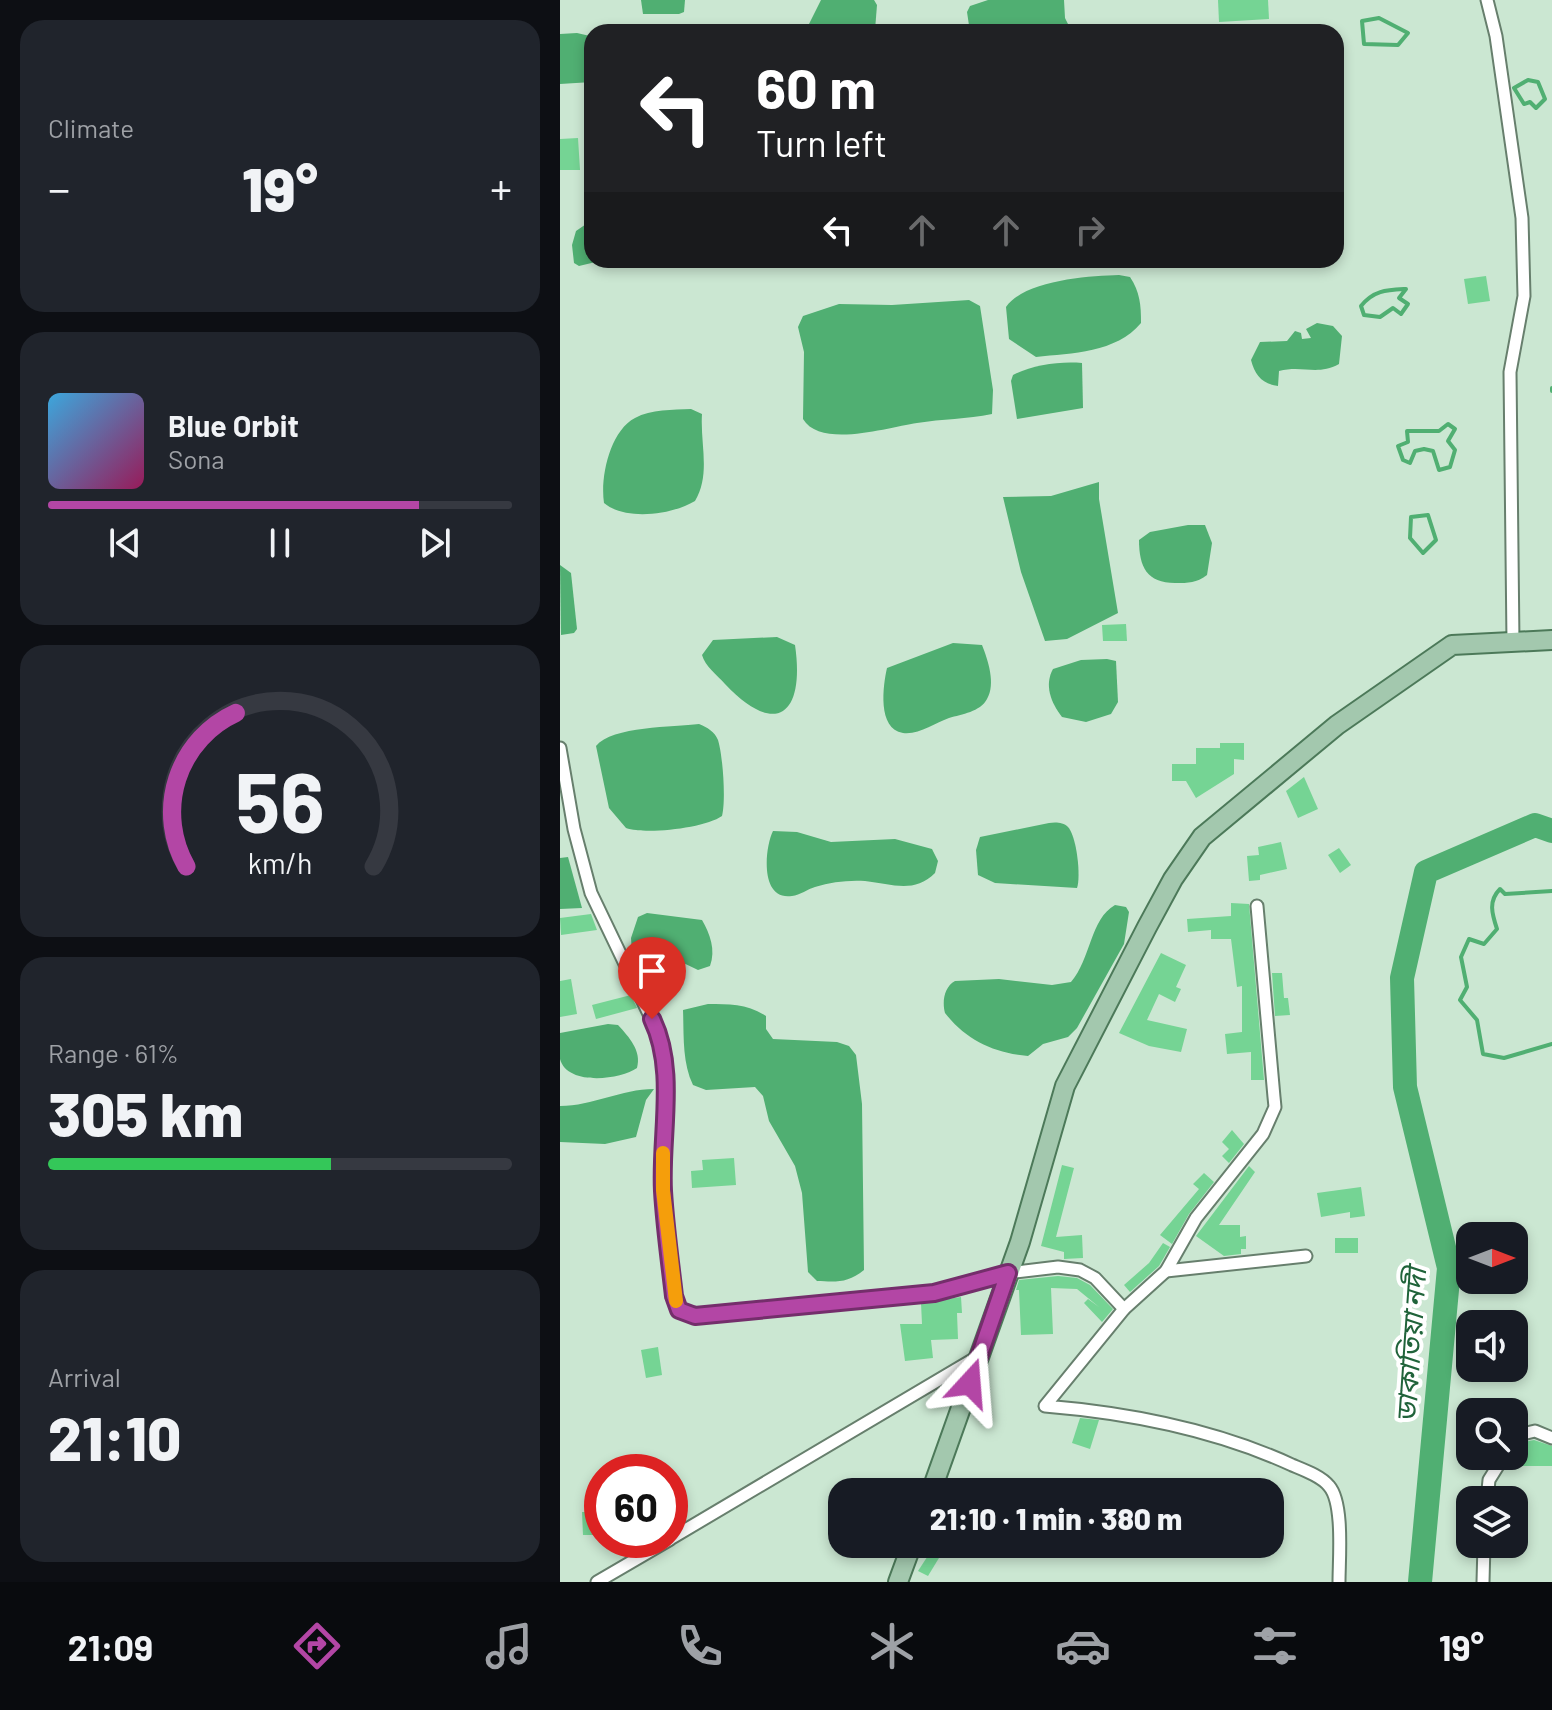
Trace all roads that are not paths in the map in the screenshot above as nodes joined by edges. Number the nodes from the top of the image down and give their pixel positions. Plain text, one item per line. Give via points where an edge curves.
1 (1487, 0) edge
2 (1552, 640) edge
3 (1513, 642) junction
4 (560, 748) edge
5 (1257, 906) dead end
6 (1306, 1256) dead end
7 (1166, 1271) junction
8 (1008, 1273) junction
9 (1124, 1309) junction
10 (979, 1356) junction
11 (1528, 1433) edge
12 (1552, 1438) edge
13 (936, 1478) edge
14 (688, 1529) edge
15 (638, 1558) edge
16 (907, 1558) edge
17 (1484, 1558) edge
18 (597, 1582) edge
19 (898, 1582) edge
20 (1339, 1582) edge
21 (1483, 1582) edge

1 - 3 street via 1522,218 1524,296 1510,372
2 - 3 main road
3 - 8 main road via 1452,645 1337,725 1202,837 1173,879 1065,1086
4 - 8 street via 591,893 661,1039 663,1190 679,1310 695,1316 934,1293
5 - 7 street via 1275,1107 1263,1134 1196,1218
6 - 7 street
7 - 9 street
8 - 9 street via 1080,1270
8 - 10 main road
9 - 20 street via 1045,1406 1162,1421 1268,1454 1310,1473 1330,1486 1337,1509
10 - 13 main road
10 - 14 street
11 - 12 street
15 - 18 street
16 - 19 main road
17 - 21 street

